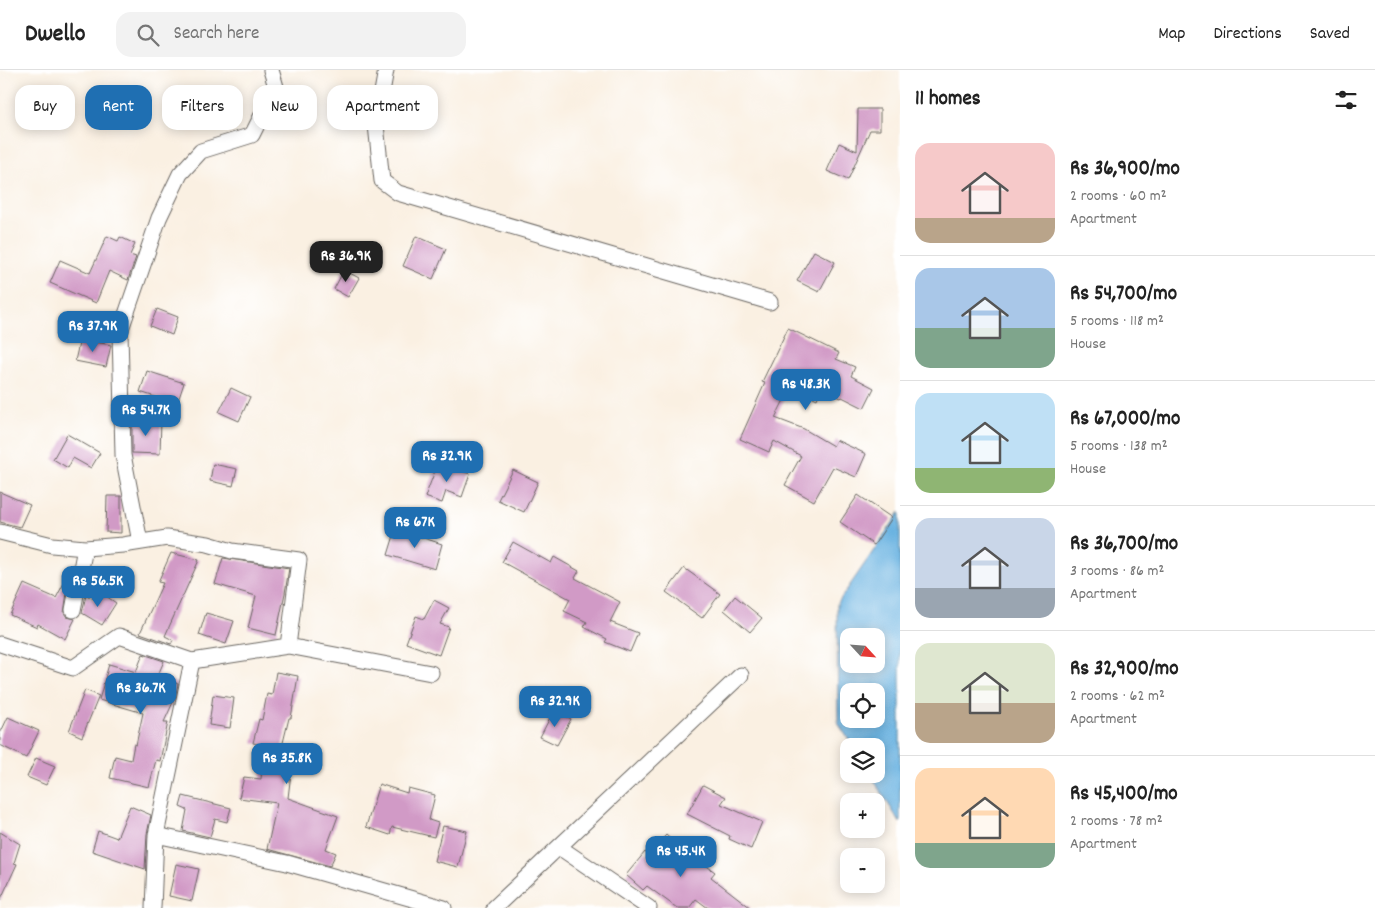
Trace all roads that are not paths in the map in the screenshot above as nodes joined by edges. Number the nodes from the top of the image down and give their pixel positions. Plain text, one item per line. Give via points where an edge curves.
1 (271, 70) edge
2 (386, 70) edge
3 (770, 302) dead end
4 (0, 532) edge
5 (140, 542) junction
6 (85, 548) junction
7 (73, 610) dead end
8 (0, 644) edge
9 (288, 646) junction
10 (192, 661) junction
11 (431, 673) dead end
12 (741, 674) dead end
13 (156, 835) junction
14 (559, 847) junction
15 (153, 908) edge
16 (444, 908) edge
17 (494, 908) edge
18 (649, 908) edge

1 - 5 street via 276,87 252,134 201,151 180,174 159,218 120,332 123,455
2 - 3 street via 376,125 382,182 398,193
4 - 6 street via 52,545
5 - 6 street
5 - 9 street via 167,538 299,560
6 - 7 street
8 - 10 street via 72,668 119,636
9 - 10 street
9 - 11 street
10 - 13 street
12 - 14 street
13 - 15 street
13 - 16 street via 287,863
14 - 17 street
14 - 18 street

